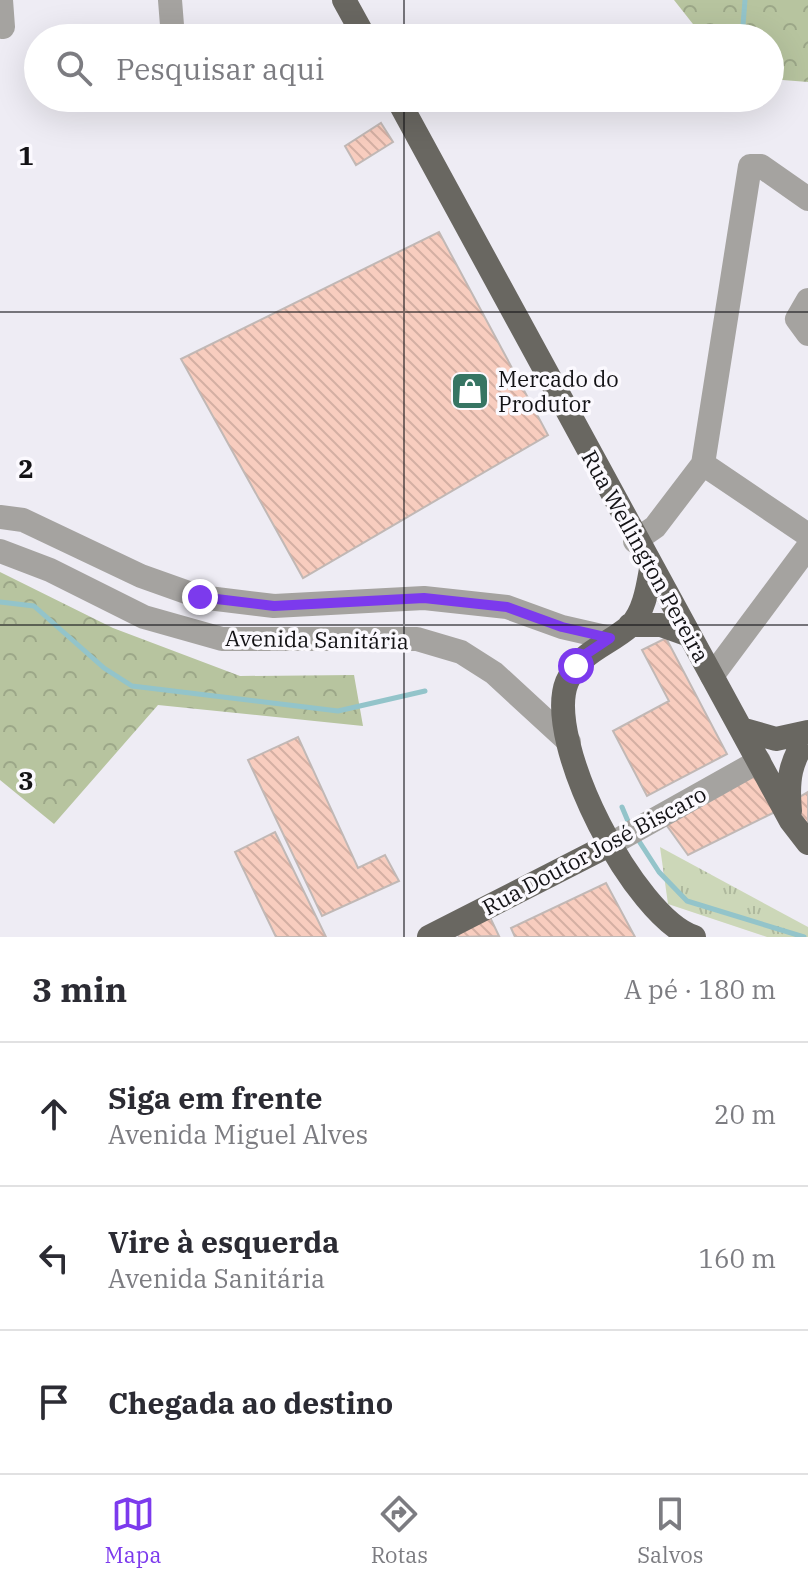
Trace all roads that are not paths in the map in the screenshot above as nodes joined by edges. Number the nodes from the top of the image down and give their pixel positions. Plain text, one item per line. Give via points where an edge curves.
1 (1, 0) edge
2 (170, 0) edge
3 (346, 1) edge
4 (172, 24) edge
5 (358, 24) edge
6 (3, 27) dead end
7 (405, 112) edge
8 (808, 199) edge
9 (808, 300) edge
10 (803, 330) edge
11 (703, 464) junction
12 (0, 517) edge
13 (808, 535) edge
14 (635, 541) junction
15 (808, 547) edge
16 (0, 551) edge
17 (651, 569) junction
18 (620, 632) junction
19 (689, 635) junction
20 (712, 676) junction
21 (741, 729) junction
22 (808, 734) edge
23 (569, 742) junction
24 (759, 761) junction
25 (791, 821) junction
26 (616, 841) junction
27 (808, 843) edge
28 (429, 937) edge
29 (694, 937) edge

1 - 6 street
2 - 4 street
3 - 5 main road
7 - 14 main road, Rua Wellington Pereira
8 - 11 street via 761,166 750,166
9 - 10 street via 799,313
11 - 13 street
11 - 14 street via 655,527
12 - 18 street, Avenida Sanitária via 23,520 141,576 200,597 274,606 424,598 507,607 562,627
14 - 17 main road, Rua Wellington Pereira
15 - 20 street
16 - 23 street, Avenida Sanitária via 144,617 222,639 417,639 461,652 494,673
17 - 18 main road via 644,598
17 - 19 main road, Rua Wellington Pereira
18 - 19 main road via 661,625
18 - 23 main road via 586,654 567,683 564,723
19 - 20 main road, Rua Wellington Pereira
20 - 21 main road, Rua Wellington Pereira
21 - 22 main road via 776,739
21 - 24 main road, Rua Wellington Pereira
22 - 25 main road via 788,777
23 - 26 main road via 577,772
24 - 25 main road, Rua Wellington Pereira
24 - 26 street, Rua Doutor José Biscaro
25 - 27 main road, Rua Wellington Pereira
26 - 28 main road, Rua Doutor José Biscaro
26 - 29 main road via 656,913

